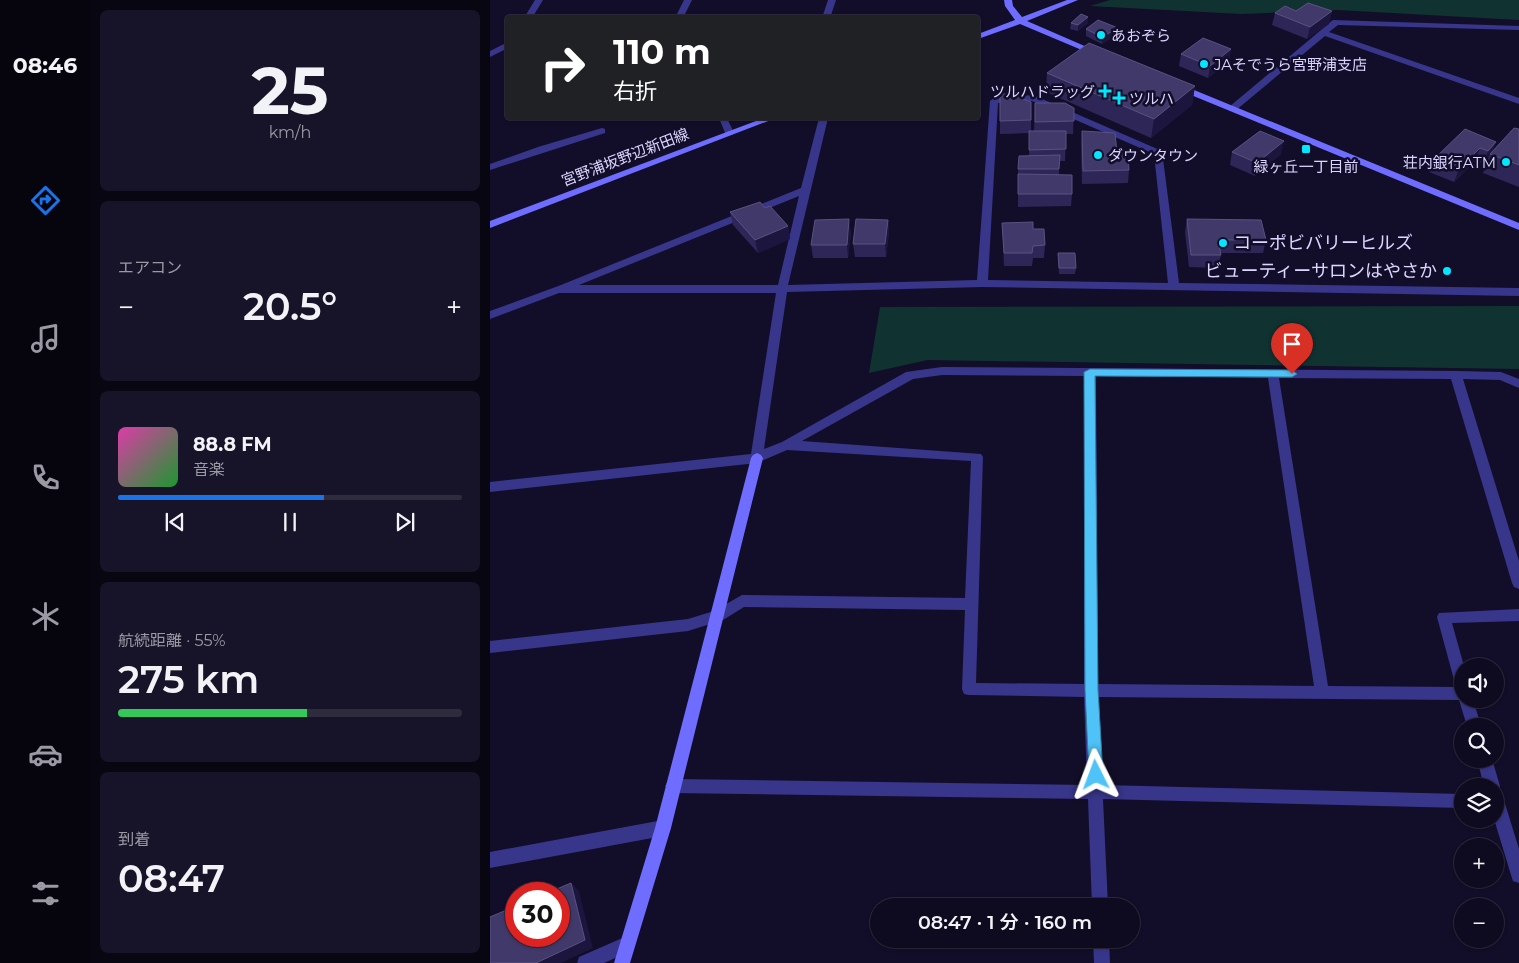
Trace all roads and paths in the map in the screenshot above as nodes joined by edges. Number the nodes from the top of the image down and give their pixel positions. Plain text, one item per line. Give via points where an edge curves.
1 (540, 0) edge
2 (688, 0) edge
3 (832, 0) edge
4 (1008, 0) edge
5 (1074, 0) edge
6 (530, 15) edge
7 (680, 15) edge
8 (827, 15) edge
9 (1020, 21) junction
10 (1519, 28) edge
11 (1325, 33) junction
12 (980, 36) edge
13 (505, 46) edge
14 (490, 54) edge
15 (1112, 59) edge
16 (1167, 82) edge
17 (1519, 101) edge
18 (1232, 109) junction
19 (724, 120) edge
20 (766, 120) edge
21 (823, 120) edge
22 (602, 131) dead end
23 (730, 133) junction
24 (490, 167) edge
25 (806, 190) junction
26 (490, 225) edge
27 (1519, 228) edge
28 (982, 283) junction
29 (1174, 287) junction
30 (558, 289) junction
31 (782, 290) junction
32 (1519, 292) edge
33 (490, 315) edge
34 (1090, 372) junction
35 (1273, 374) junction
36 (1456, 375) junction
37 (1519, 384) edge
38 (786, 446) junction
39 (756, 458) junction
40 (490, 487) edge
41 (1519, 583) edge
42 (972, 604) junction
43 (1519, 615) edge
44 (718, 616) junction
45 (490, 647) edge
46 (1455, 658) edge
47 (1091, 690) junction
48 (1322, 693) junction
49 (1454, 694) edge
50 (672, 786) junction
51 (1096, 792) junction
52 (1454, 801) edge
53 (663, 828) junction
54 (1504, 828) edge
55 (490, 860) edge
56 (1519, 875) edge
57 (1100, 898) edge
58 (628, 944) junction
59 (1102, 948) edge
60 (585, 963) edge
61 (622, 963) edge
62 (1102, 963) edge

1 - 6 street
2 - 7 street
3 - 8 street
4 - 9 street
5 - 9 street
9 - 12 street
9 - 15 street
10 - 11 street via 1336,22
11 - 17 street
11 - 18 street
13 - 14 street
16 - 18 street
18 - 27 street
19 - 23 street
20 - 23 street, 宮野浦坂野辺新田線
21 - 25 street
22 - 24 street
23 - 26 street, 宮野浦坂野辺新田線
25 - 30 street
25 - 31 street
28 - 29 street
28 - 29 street via 994,101 1033,98 1159,153
28 - 31 street
29 - 32 street
30 - 31 street
30 - 33 street
31 - 39 street
34 - 35 street
34 - 38 street via 942,370 910,375
34 - 47 street
35 - 36 street
35 - 48 street
36 - 37 street via 1501,376
36 - 41 street
38 - 39 street
38 - 42 street via 977,457
39 - 40 street
39 - 44 street
42 - 44 street via 742,601
42 - 47 street via 969,688
43 - 46 street via 1444,617
44 - 45 street via 688,625
44 - 50 street
47 - 48 street
47 - 51 street
48 - 49 street
50 - 51 street
50 - 53 street
51 - 52 street
51 - 57 street
53 - 55 street
53 - 58 street
54 - 56 street
58 - 60 street
58 - 61 street
59 - 62 street

